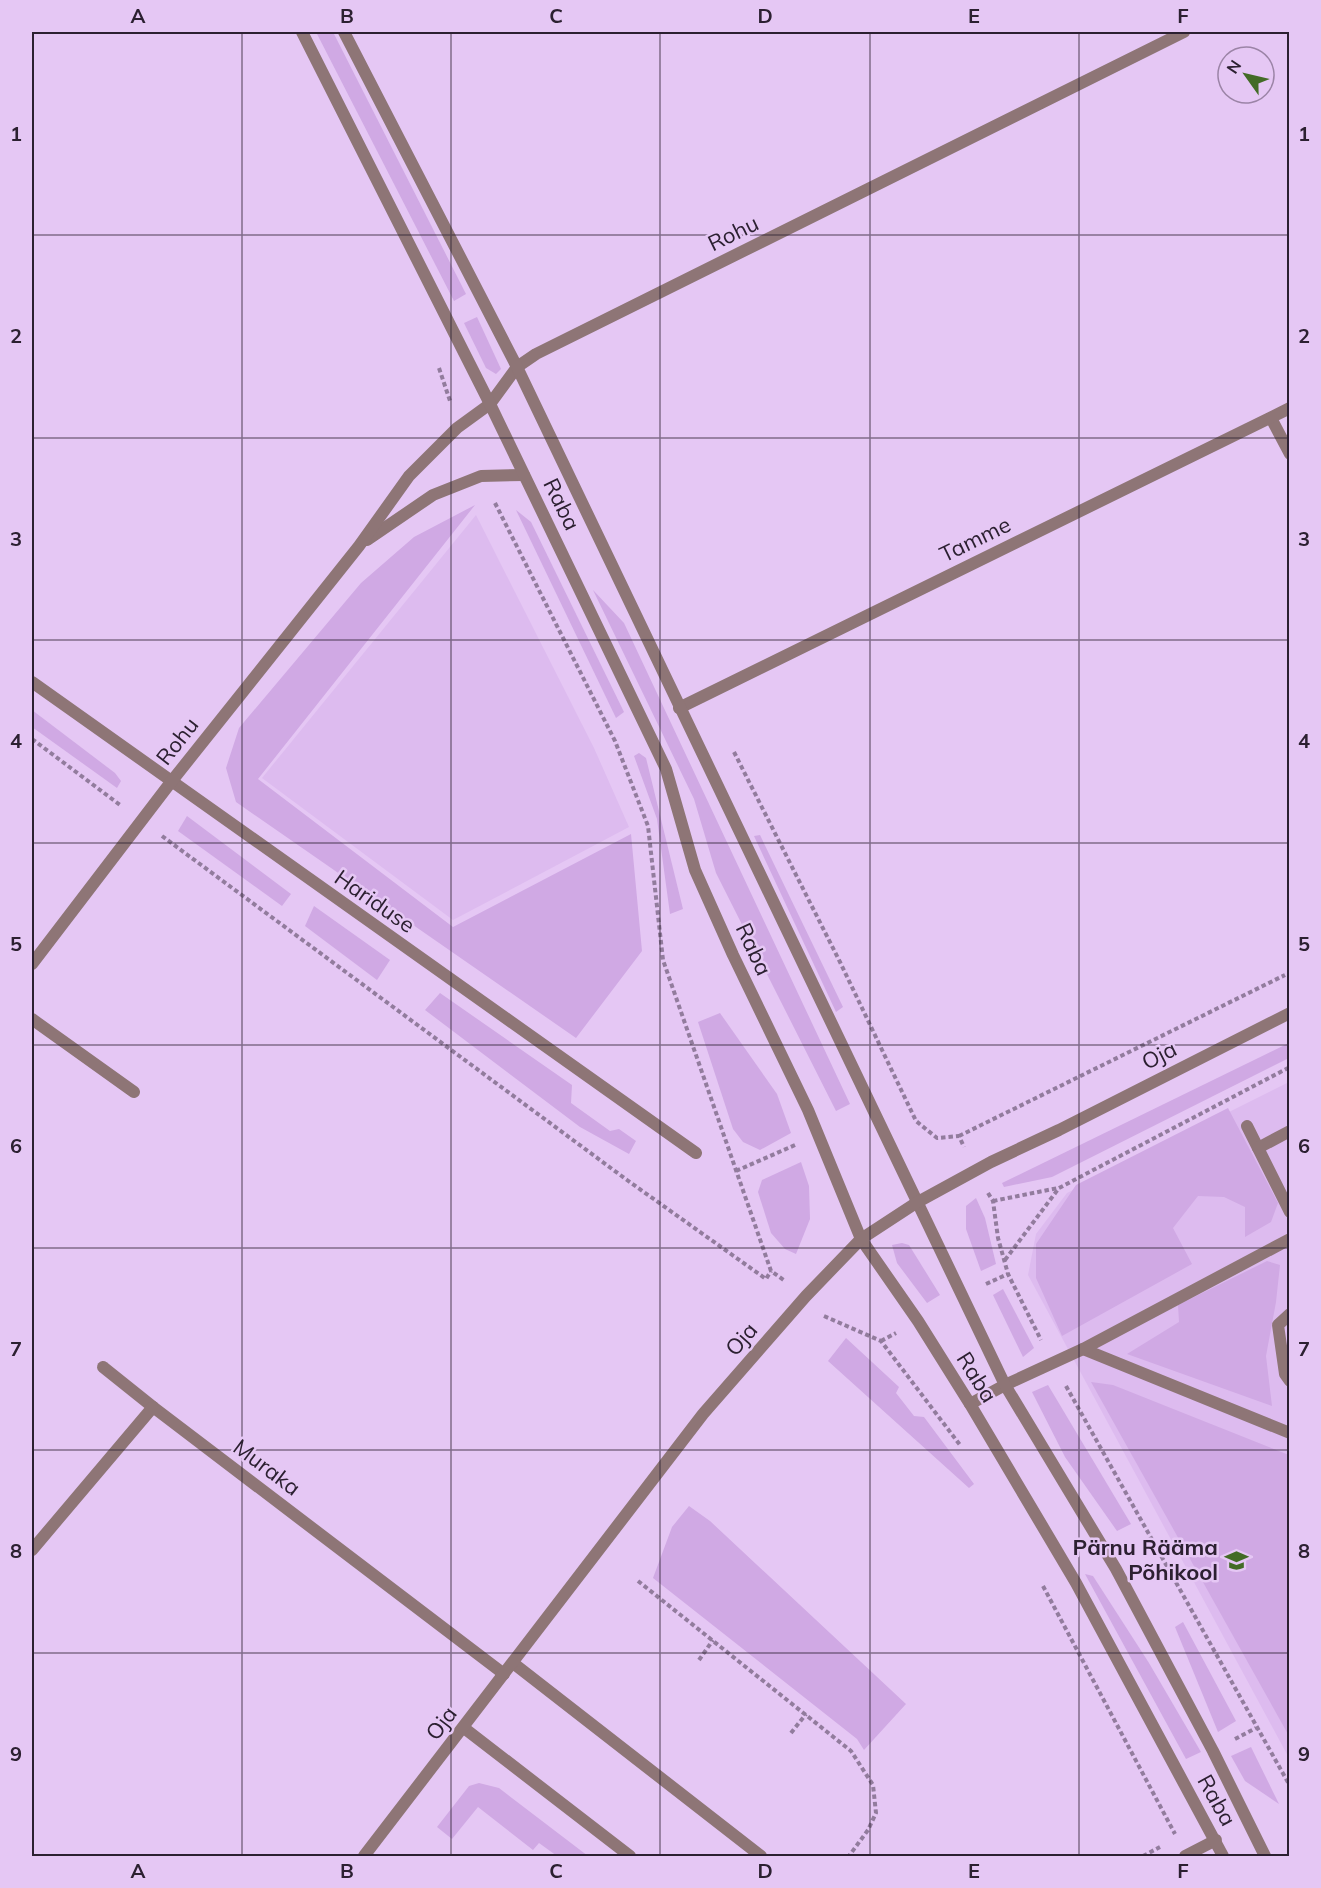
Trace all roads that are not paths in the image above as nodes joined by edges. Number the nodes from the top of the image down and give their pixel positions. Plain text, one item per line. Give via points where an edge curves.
1 (303, 32) edge
2 (344, 32) edge
3 (1184, 32) edge
4 (517, 367) junction
5 (490, 404) junction
6 (1290, 408) edge
7 (1271, 418) junction
8 (1290, 454) edge
9 (525, 475) junction
10 (359, 546) junction
11 (32, 682) edge
12 (679, 708) junction
13 (171, 782) junction
14 (32, 964) edge
15 (1290, 1013) edge
16 (32, 1019) edge
17 (134, 1092) dead end
18 (1247, 1126) dead end
19 (1290, 1131) edge
20 (1258, 1148) junction
21 (696, 1153) dead end
22 (916, 1203) junction
23 (1290, 1212) edge
24 (861, 1239) junction
25 (1290, 1239) edge
26 (1290, 1314) edge
27 (1083, 1349) junction
28 (103, 1367) dead end
29 (1290, 1381) edge
30 (1005, 1385) junction
31 (970, 1404) junction
32 (153, 1407) junction
33 (1290, 1433) edge
34 (32, 1551) edge
35 (513, 1663) junction
36 (504, 1674) junction
37 (464, 1728) junction
38 (1216, 1840) junction
39 (366, 1856) edge
40 (630, 1857) edge
41 (761, 1857) edge
42 (1185, 1857) edge
43 (1223, 1857) edge
44 (1265, 1857) edge

1 - 5 street, Raba
2 - 4 street, Raba
3 - 4 street, Rohu
4 - 5 street, Rohu
4 - 12 street, Raba
5 - 9 street, Raba
5 - 10 street, Rohu via 458,428 409,476
6 - 7 street, Tamme
7 - 8 street
7 - 12 street, Tamme
9 - 10 street, Rohu via 481,476 433,495
9 - 24 street, Raba via 666,769 695,870 808,1110
10 - 13 street, Rohu
11 - 13 street, Hariduse
12 - 22 street, Raba
13 - 14 street, Rohu
13 - 21 street, Hariduse
15 - 22 street, Oja
16 - 17 street
18 - 20 street
19 - 20 street
20 - 23 street
22 - 24 street, Oja
22 - 30 street, Raba
24 - 31 street, Raba
24 - 35 street, Oja via 703,1414
25 - 27 street
26 - 29 street via 1278,1325 1285,1374
27 - 30 street
27 - 33 street
28 - 32 street, Muraka
30 - 31 street
30 - 44 street, Raba via 1116,1569
31 - 38 street, Raba via 1076,1583
32 - 34 street
32 - 36 street, Muraka
35 - 36 street, Oja
35 - 41 street
36 - 37 street, Oja
37 - 39 street, Oja
37 - 40 street
38 - 42 street
38 - 43 street, Raba

